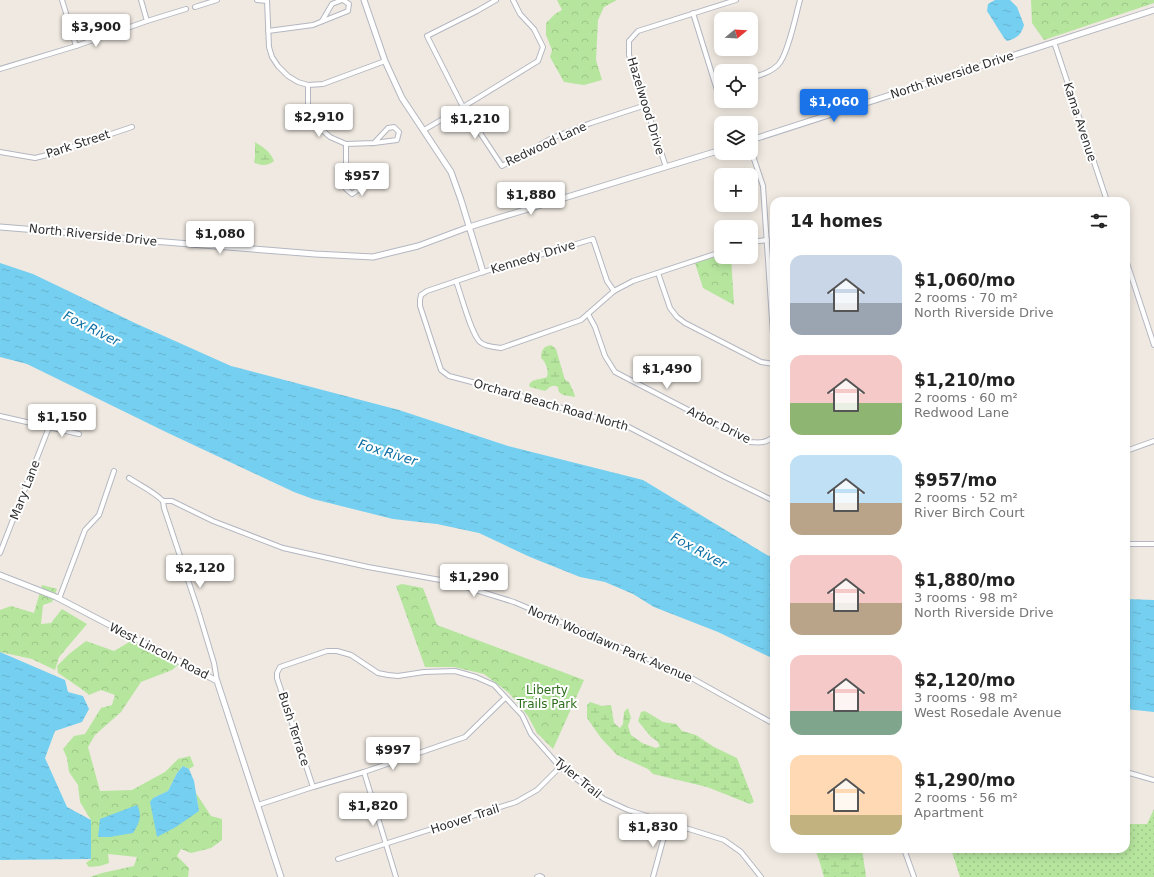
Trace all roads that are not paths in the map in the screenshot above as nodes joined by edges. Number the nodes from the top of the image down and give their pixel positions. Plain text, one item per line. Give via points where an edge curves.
1 (62, 0) edge
2 (140, 0) edge
3 (198, 0) edge
4 (217, 0) edge
5 (257, 0) edge
6 (267, 0) edge
7 (342, 0) edge
8 (364, 0) edge
9 (496, 0) edge
10 (513, 0) edge
11 (736, 0) edge
12 (800, 0) edge
13 (200, 5) junction
14 (195, 7) dead end
15 (186, 9) dead end
16 (1154, 10) edge
17 (693, 14) junction
18 (147, 20) junction
19 (322, 21) junction
20 (268, 31) junction
21 (1054, 42) junction
22 (76, 46) junction
23 (385, 60) junction
24 (0, 69) edge
25 (758, 76) edge
26 (714, 80) edge
27 (308, 85) junction
28 (646, 105) junction
29 (463, 107) junction
30 (132, 127) dead end
31 (424, 130) junction
32 (758, 138) edge
33 (374, 143) junction
34 (346, 144) junction
35 (0, 152) edge
36 (714, 152) edge
37 (754, 160) edge
38 (666, 167) junction
39 (346, 178) dead end
40 (1105, 197) edge
41 (0, 227) edge
42 (469, 227) junction
43 (767, 240) junction
44 (758, 241) edge
45 (714, 254) edge
46 (1130, 271) edge
47 (483, 272) junction
48 (658, 273) junction
49 (456, 281) junction
50 (770, 287) edge
51 (614, 291) junction
52 (421, 295) joint
53 (588, 314) junction
54 (1152, 332) edge
55 (1154, 345) edge
56 (770, 363) edge
57 (0, 416) edge
58 (49, 427) junction
59 (79, 434) dead end
60 (770, 439) edge
61 (1154, 441) edge
62 (1130, 450) edge
63 (114, 471) dead end
64 (129, 478) dead end
65 (770, 499) edge
66 (163, 501) junction
67 (1130, 544) edge
68 (1154, 544) edge
69 (0, 553) edge
70 (0, 575) edge
71 (59, 599) junction
72 (278, 670) joint
73 (217, 681) junction
74 (506, 698) junction
75 (770, 722) edge
76 (560, 767) junction
77 (364, 772) junction
78 (1130, 773) edge
79 (1154, 780) edge
80 (313, 787) junction
81 (258, 805) junction
82 (668, 822) junction
83 (386, 844) junction
84 (905, 853) edge
85 (338, 859) dead end
86 (281, 877) edge
87 (396, 877) edge
88 (537, 877) edge
89 (542, 877) edge
90 (653, 877) edge
91 (761, 877) edge
92 (914, 877) edge

1 - 22 street
2 - 18 street
3 - 13 street
4 - 13 street
5 - 6 street
6 - 20 street
7 - 19 street via 332,4
7 - 19 street via 349,4 348,11
8 - 23 street
9 - 29 street, Redwood Lane via 427,36
10 - 29 street via 520,14 534,29 543,47 538,61
11 - 17 street, Hazelwood Drive
12 - 25 street via 779,64
13 - 14 street
15 - 18 street
16 - 21 street, North Riverside Drive
17 - 26 street
17 - 28 street, Hazelwood Drive via 638,30 629,41 629,55
18 - 22 street
19 - 20 street via 313,25
20 - 27 street via 269,47 278,66 288,76
21 - 32 street, North Riverside Drive
21 - 40 street, Kama Avenue
22 - 24 street
23 - 27 street via 323,84
23 - 31 street via 402,98
27 - 34 street via 308,104 314,119 330,137
28 - 29 street, Redwood Lane via 552,138 502,166
28 - 38 street, Hazelwood Drive
29 - 31 street
30 - 35 street, Park Street via 34,158
31 - 42 street via 450,172
33 - 33 street via 397,140 399,132 394,127 388,128
33 - 34 street
34 - 39 street
36 - 38 street, North Riverside Drive
37 - 43 street via 763,186
38 - 42 street, North Riverside Drive
41 - 42 street, North Riverside Drive via 315,254 373,256 418,246
42 - 47 street
43 - 44 street
43 - 50 street
45 - 48 street
46 - 54 street
47 - 49 street, Kennedy Drive
47 - 51 street, Kennedy Drive via 593,239 607,282
48 - 51 street via 633,281
48 - 56 street via 670,308 677,317 761,362
49 - 52 street, Kennedy Drive
49 - 53 street via 475,335 481,343 490,347 501,348 582,320
51 - 53 street
52 - 65 street, Orchard Beach Road North via 420,306 441,370 449,376 623,424
53 - 60 street, Arbor Drive via 605,356 615,372 750,442 761,443
54 - 55 street
57 - 58 street
58 - 59 street
58 - 69 street, Mary Lane
61 - 62 street
63 - 71 street via 100,515 85,530
64 - 66 street via 155,493
66 - 73 street via 203,625
66 - 75 street, North Woodlawn Park Avenue via 172,501 283,548 446,581 514,602 688,676
67 - 68 street
70 - 71 street, West Lincoln Road
71 - 73 street, West Lincoln Road
72 - 74 street, Tyler Trail via 282,666 327,651 337,651 352,655 388,676 455,670 494,685
72 - 80 street, Bush Terrace via 277,678
73 - 81 street, West Lincoln Road
74 - 76 street, Tyler Trail via 522,715 531,734
74 - 77 street via 465,737
76 - 82 street, Tyler Trail via 604,799 628,810
76 - 83 street, Hoover Trail via 537,790 516,802
77 - 80 street
77 - 83 street
78 - 79 street
80 - 81 street
81 - 86 street, West Lincoln Road
82 - 90 street
82 - 91 street, Tyler Trail via 724,840 741,852
83 - 85 street, Hoover Trail
83 - 87 street
84 - 92 street
88 - 89 street

